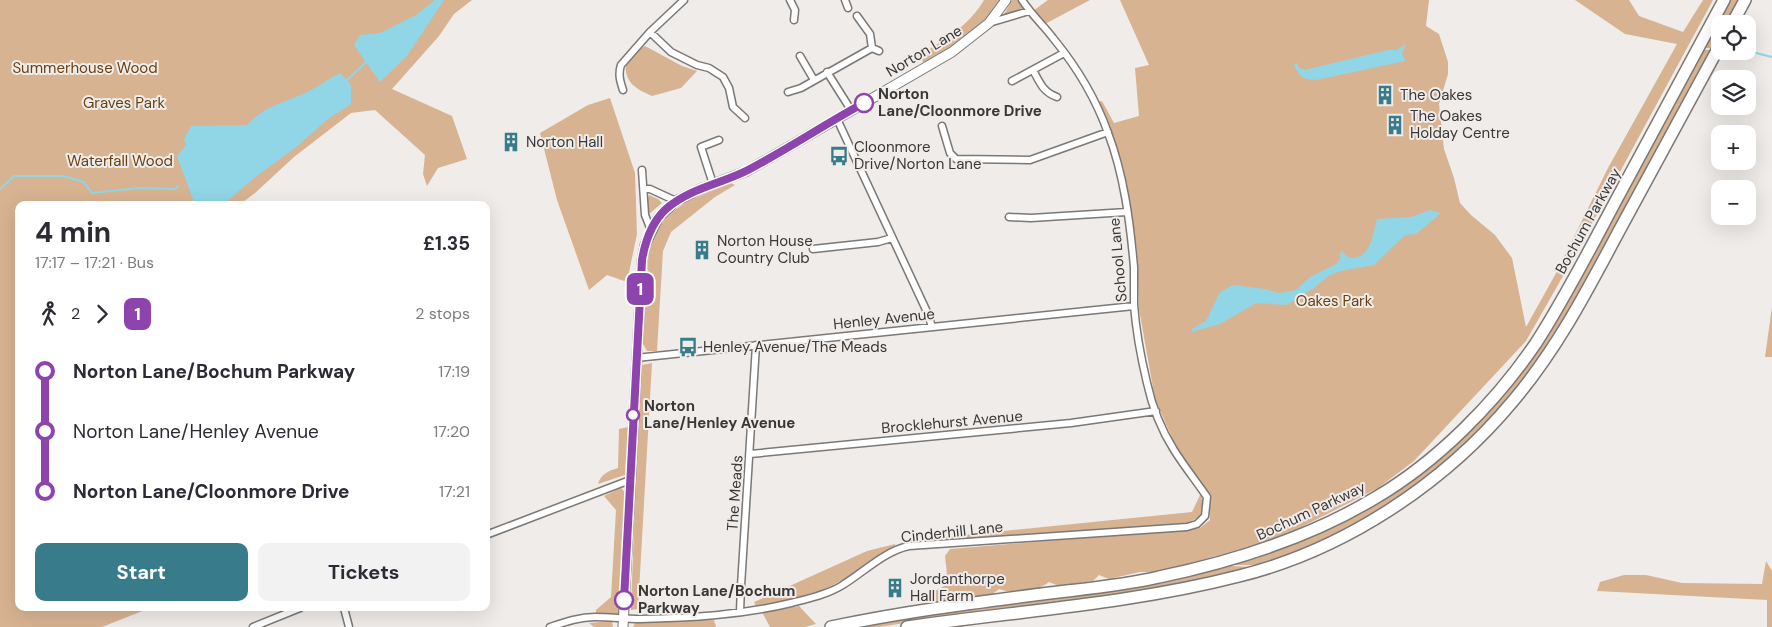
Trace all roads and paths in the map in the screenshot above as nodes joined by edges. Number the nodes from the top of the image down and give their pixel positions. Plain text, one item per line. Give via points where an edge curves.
1 (684, 0) edge
2 (790, 0) edge
3 (845, 0) edge
4 (1006, 0) edge
5 (1022, 0) edge
6 (1724, 0) edge
7 (1745, 0) edge
8 (848, 8) dead end
9 (1029, 11) junction
10 (1737, 15) edge
11 (857, 16) dead end
12 (794, 20) dead end
13 (990, 24) junction
14 (650, 32) junction
15 (872, 48) junction
16 (879, 51) dead end
17 (1064, 53) junction
18 (800, 56) dead end
19 (1712, 60) edge
20 (1033, 70) junction
21 (827, 72) junction
22 (814, 80) junction
23 (1012, 82) dead end
24 (623, 90) dead end
25 (788, 92) dead end
26 (1057, 97) dead end
27 (851, 110) junction
28 (746, 118) dead end
29 (837, 119) junction
30 (942, 126) dead end
31 (1108, 132) junction
32 (719, 140) dead end
33 (642, 170) dead end
34 (713, 184) junction
35 (644, 189) junction
36 (676, 201) junction
37 (1127, 212) junction
38 (1009, 217) dead end
39 (651, 230) junction
40 (892, 238) junction
41 (813, 249) dead end
42 (1134, 306) junction
43 (932, 327) junction
44 (756, 345) junction
45 (636, 358) junction
46 (1156, 411) junction
47 (750, 454) junction
48 (630, 480) junction
49 (1205, 516) joint
50 (490, 533) edge
51 (293, 611) edge
52 (345, 611) edge
53 (740, 612) junction
54 (623, 623) edge
55 (254, 627) edge
56 (349, 627) edge
57 (550, 627) edge
58 (831, 627) edge
59 (906, 627) edge

1 - 14 street
2 - 12 street
3 - 8 street
4 - 13 street, Norton Lane
5 - 9 street, School Lane
6 - 58 highway, Bochum Parkway via 1604,224 1535,344 1478,414 1412,473 1376,498 1333,520 1277,546 1231,560 1157,578 968,603
7 - 10 highway
9 - 13 street
9 - 17 street, School Lane
11 - 15 street via 870,34
13 - 27 street, Norton Lane via 952,52
14 - 24 street via 621,65
14 - 28 street via 672,52 723,77 733,107
15 - 16 street
15 - 21 street
17 - 20 street
17 - 31 street, School Lane via 1088,88
18 - 22 street
19 - 59 highway via 1587,292 1549,354 1489,428 1412,494 1340,537 1296,557 1240,576 1169,592
20 - 23 street
20 - 26 street via 1043,89
21 - 22 street
21 - 27 street
22 - 25 street
27 - 29 street, Norton Lane
29 - 34 street, Norton Lane via 747,171
29 - 40 street
30 - 31 street via 950,153 956,159 1030,160
31 - 37 street, School Lane
32 - 34 street via 701,147
33 - 35 street
34 - 36 street, Norton Lane
35 - 36 street
35 - 39 street via 645,216
36 - 39 street, Norton Lane via 658,218
37 - 38 street
37 - 42 street, School Lane via 1134,268
39 - 45 street, Norton Lane via 642,260
40 - 41 street
40 - 43 street
42 - 43 street, Henley Avenue
42 - 46 street, School Lane via 1147,385
43 - 44 street, Henley Avenue
44 - 45 street, Henley Avenue
44 - 47 street, The Meads
45 - 48 street, Norton Lane
46 - 47 street, Brocklehurst Avenue via 1071,423
46 - 49 street, School Lane via 1174,449 1207,497
47 - 53 street, The Meads
48 - 50 street
48 - 54 street, Norton Lane
49 - 53 street, Cinderhill Lane via 1188,527 900,548 829,592
51 - 55 street
52 - 56 street
53 - 54 street, Cinderhill Lane
54 - 57 street, Cinderhill Lane via 594,616

